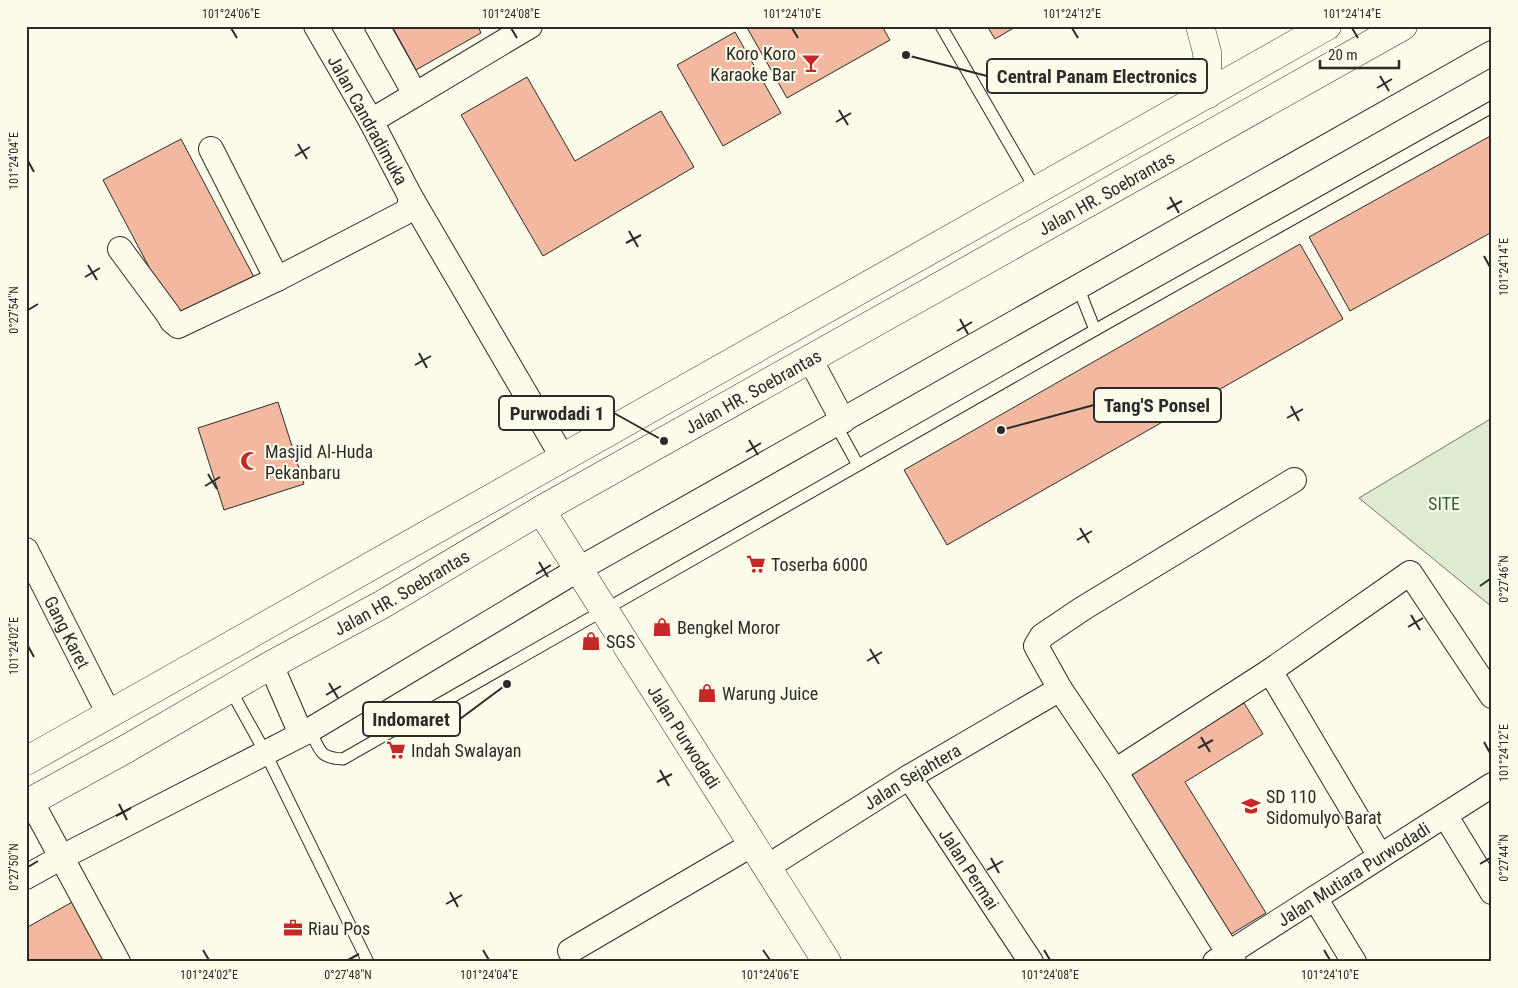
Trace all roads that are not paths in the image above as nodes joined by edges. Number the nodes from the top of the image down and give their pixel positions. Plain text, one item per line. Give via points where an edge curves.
1 (316, 26) edge
2 (377, 26) edge
3 (530, 26) edge
4 (941, 26) edge
5 (1200, 26) edge
6 (1328, 26) edge
7 (1403, 26) edge
8 (1492, 53) edge
9 (415, 94) junction
10 (1208, 94) junction
11 (1492, 107) edge
12 (371, 121) junction
13 (211, 149) dead end
14 (1036, 190) junction
15 (407, 204) junction
16 (120, 249) dead end
17 (277, 279) junction
18 (1078, 287) junction
19 (1095, 330) junction
20 (810, 359) junction
21 (839, 423) junction
22 (563, 458) junction
23 (858, 465) junction
24 (1294, 480) dead end
25 (541, 510) junction
26 (26, 550) edge
27 (579, 569) junction
28 (604, 610) junction
29 (271, 665) junction
30 (1270, 671) junction
31 (230, 689) junction
32 (1060, 689) junction
33 (1492, 696) edge
34 (109, 714) junction
35 (305, 732) junction
36 (265, 752) junction
37 (26, 761) edge
38 (1115, 771) junction
39 (909, 776) junction
40 (1492, 786) edge
41 (28, 802) edge
42 (1445, 815) junction
43 (753, 844) junction
44 (1380, 856) junction
45 (62, 857) junction
46 (768, 867) junction
47 (26, 877) edge
48 (1492, 892) edge
49 (1315, 898) junction
50 (570, 951) dead end
51 (1226, 959) edge
52 (118, 962) edge
53 (368, 962) edge
54 (827, 962) edge
55 (1031, 962) edge
56 (1354, 962) edge

1 - 12 street, Jalan Candradimuka
2 - 9 street
3 - 9 street
4 - 14 lane
5 - 10 main road via 1207,52
6 - 10 main road, Jalan HR. Soebrantas
7 - 20 main road, Jalan HR. Soebrantas
8 - 18 street
9 - 12 street
10 - 14 main road, Jalan HR. Soebrantas
11 - 19 lane
12 - 15 street, Jalan Candradimuka
13 - 17 street
14 - 22 main road, Jalan HR. Soebrantas
15 - 17 street
15 - 22 street, Jalan Candradimuka
16 - 17 street via 178,326
18 - 19 lane
18 - 21 street
19 - 23 lane
20 - 21 street
20 - 25 main road, Jalan HR. Soebrantas
21 - 23 lane
21 - 27 street
22 - 34 main road, Jalan HR. Soebrantas
23 - 28 lane
24 - 32 street via 1042,636 1036,646
25 - 27 main road, Jalan Purwodadi
25 - 29 main road, Jalan HR. Soebrantas via 383,604
26 - 34 street, Gang Karet
27 - 28 main road, Jalan Purwodadi
27 - 35 street
28 - 35 lane via 343,759 322,754
28 - 43 main road, Jalan Purwodadi
29 - 31 main road, Jalan HR. Soebrantas
29 - 35 street
30 - 33 street via 1410,573
30 - 38 street
30 - 44 street
31 - 36 lane
31 - 41 main road, Jalan HR. Soebrantas
32 - 38 street
32 - 39 street, Jalan Sejahtera
34 - 37 main road, Jalan HR. Soebrantas
35 - 36 street
36 - 45 street
36 - 53 lane
38 - 51 street
39 - 46 street, Jalan Sejahtera
39 - 55 street, Jalan Permai
40 - 42 street, Jalan Mutiara Purwodadi
41 - 45 street
42 - 44 street, Jalan Mutiara Purwodadi
42 - 48 street
43 - 46 main road, Jalan Purwodadi
43 - 50 street
44 - 49 street, Jalan Mutiara Purwodadi
45 - 47 street
45 - 52 street
46 - 54 main road, Jalan Purwodadi
49 - 51 street, Jalan Mutiara Purwodadi
49 - 56 street

